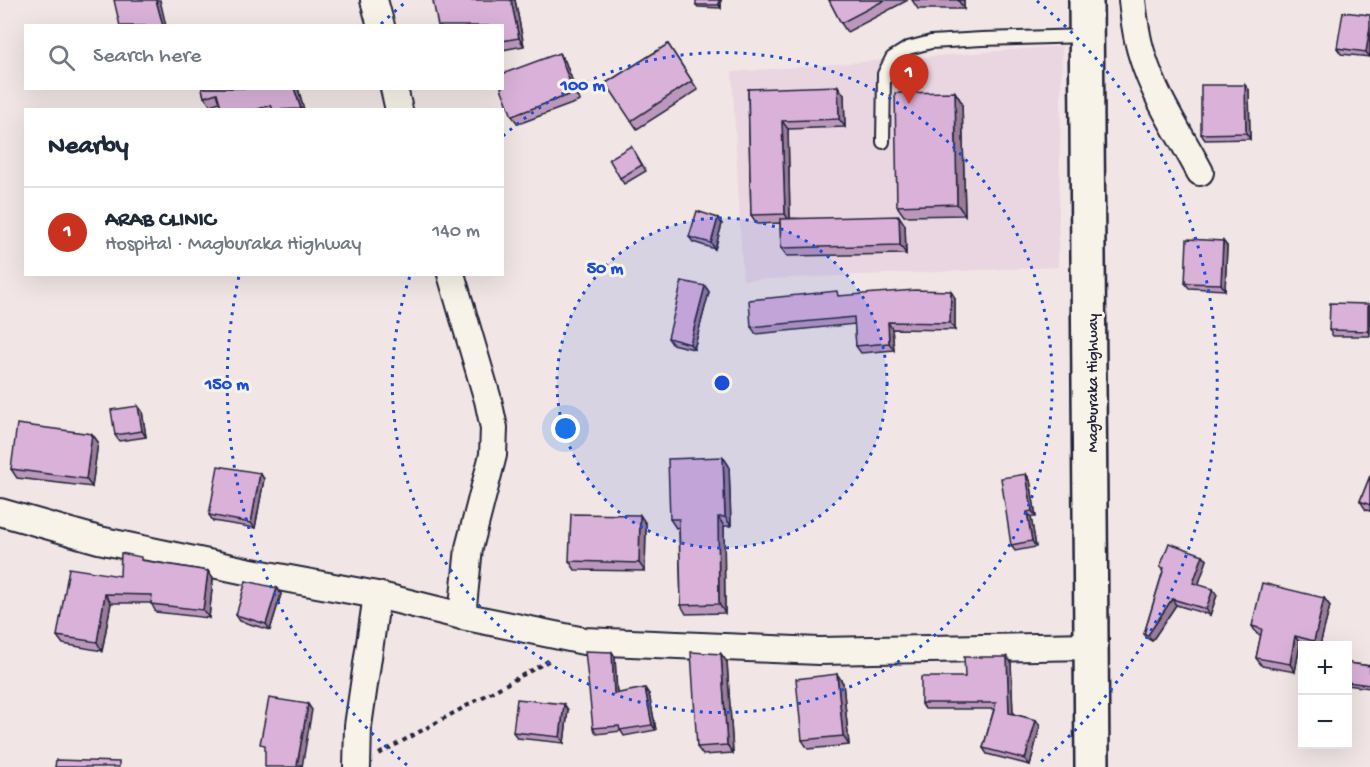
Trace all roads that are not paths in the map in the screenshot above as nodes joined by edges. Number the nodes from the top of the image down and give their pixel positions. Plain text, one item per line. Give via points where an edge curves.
1 (374, 0) edge
2 (1086, 0) edge
3 (1132, 0) edge
4 (380, 24) edge
5 (1086, 36) junction
6 (394, 90) edge
7 (399, 108) edge
8 (883, 142) dead end
9 (1200, 172) dead end
10 (452, 276) edge
11 (0, 512) edge
12 (377, 595) junction
13 (462, 616) junction
14 (1093, 646) junction
15 (357, 766) edge
16 (1092, 767) edge

1 - 4 street
2 - 5 main road, Magburaka Highway
3 - 9 street via 1135,26 1151,79
5 - 8 lane via 931,42 908,48 892,58 884,74
5 - 14 main road, Magburaka Highway
6 - 7 street
10 - 13 street via 494,428 493,454 469,548
11 - 12 street via 99,540
12 - 13 street
12 - 15 street via 358,726
13 - 14 street via 584,641 819,651
14 - 16 main road, Magburaka Highway

